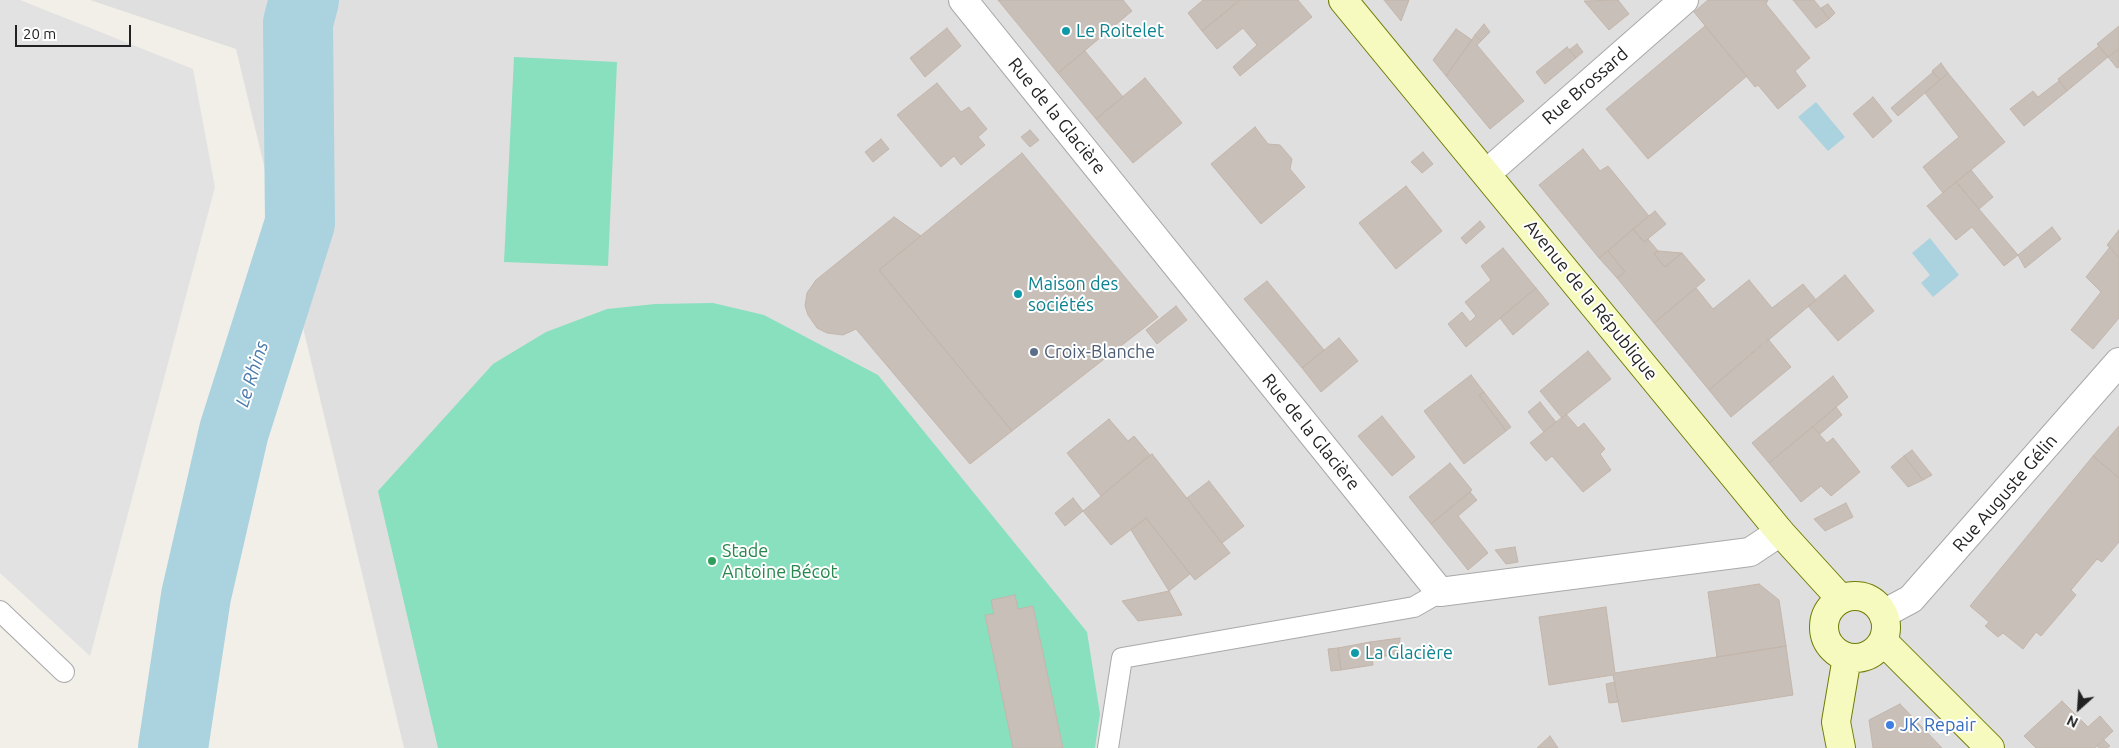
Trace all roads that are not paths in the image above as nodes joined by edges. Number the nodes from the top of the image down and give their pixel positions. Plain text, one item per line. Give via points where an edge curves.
1 (963, 0) edge
2 (1343, 0) edge
3 (1684, 0) edge
4 (1486, 173) junction
5 (2119, 362) edge
6 (1780, 532) junction
7 (1440, 592) junction
8 (1840, 600) junction
9 (0, 611) edge
10 (1884, 614) junction
11 (1882, 642) junction
12 (1846, 657) junction
13 (64, 672) dead end
14 (1108, 748) edge
15 (1840, 748) edge
16 (1990, 748) edge

1 - 7 street, Rue de la Glacière
2 - 4 main road, Avenue de la République
3 - 4 street, Rue Brossard
4 - 6 main road, Avenue de la République
5 - 10 street, Rue Auguste Gélin via 1911,599
6 - 7 street via 1750,552
6 - 8 main road, Avenue de la République
7 - 14 lane via 1414,607 1122,658
8 - 10 main road via 1860,596 1870,599
8 - 12 main road via 1828,612 1824,630 1832,647
9 - 13 lane
10 - 11 main road via 1886,633
11 - 12 main road via 1867,656
11 - 16 main road
12 - 15 main road via 1836,722

